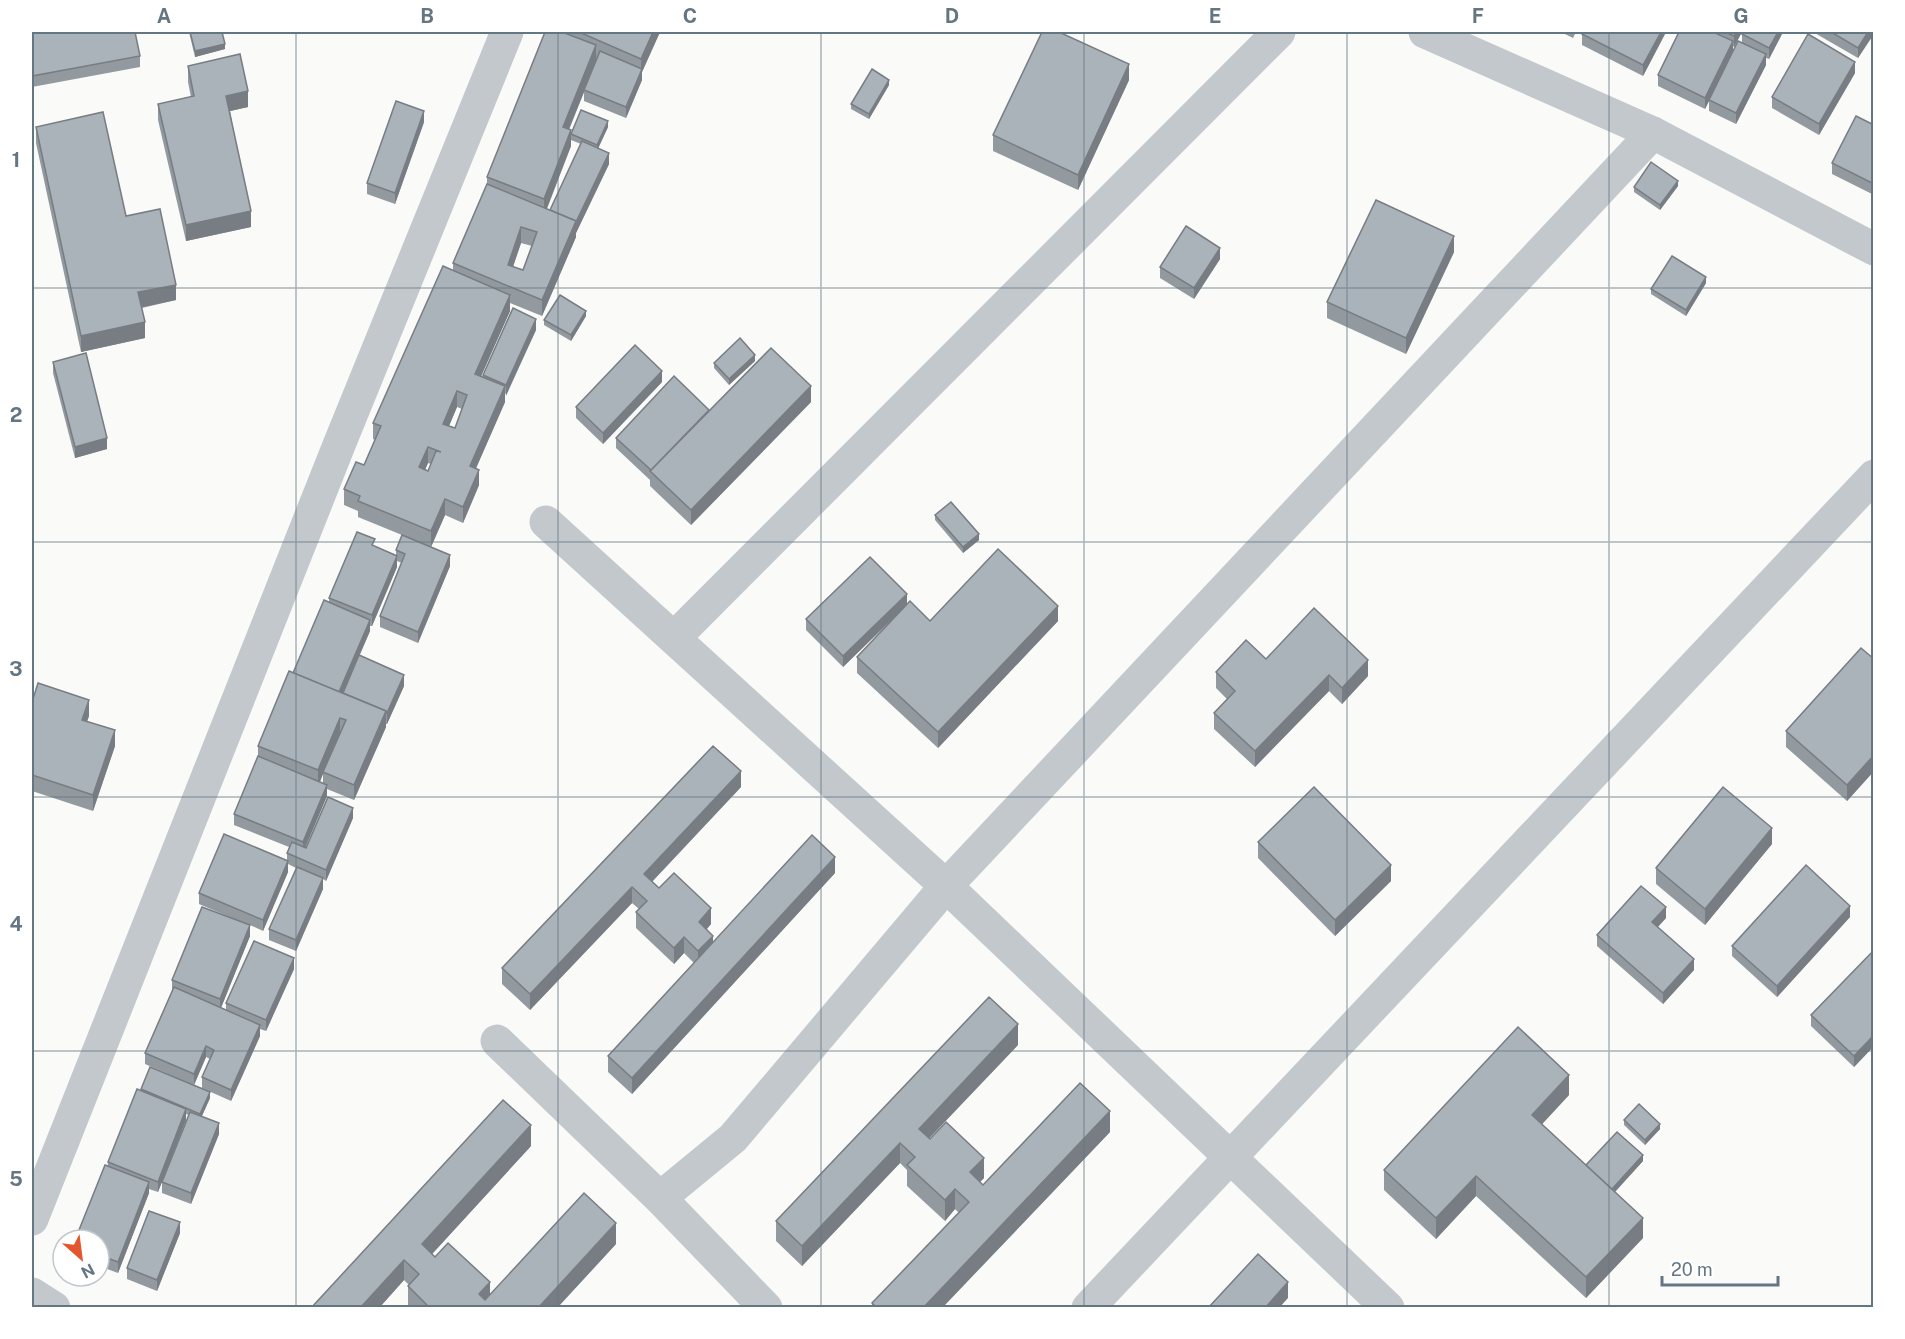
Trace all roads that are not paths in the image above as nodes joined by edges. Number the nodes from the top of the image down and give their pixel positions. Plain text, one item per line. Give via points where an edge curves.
1 (507, 32) edge
2 (1279, 32) edge
3 (1425, 32) edge
4 (1653, 133) junction
5 (1874, 249) edge
6 (1874, 476) edge
7 (546, 522) dead end
8 (674, 638) junction
9 (946, 885) junction
10 (497, 1041) dead end
11 (1230, 1156) junction
12 (660, 1198) junction
13 (32, 1219) edge
14 (32, 1294) edge
15 (54, 1308) edge
16 (766, 1308) edge
17 (1089, 1308) edge
18 (1388, 1308) edge

1 - 13 street
2 - 8 street
3 - 4 street
4 - 5 street
4 - 9 street
6 - 11 street
7 - 8 street
8 - 9 street
9 - 11 street
9 - 12 street via 733,1138
10 - 12 street
11 - 17 street
11 - 18 street
12 - 16 street
14 - 15 street

